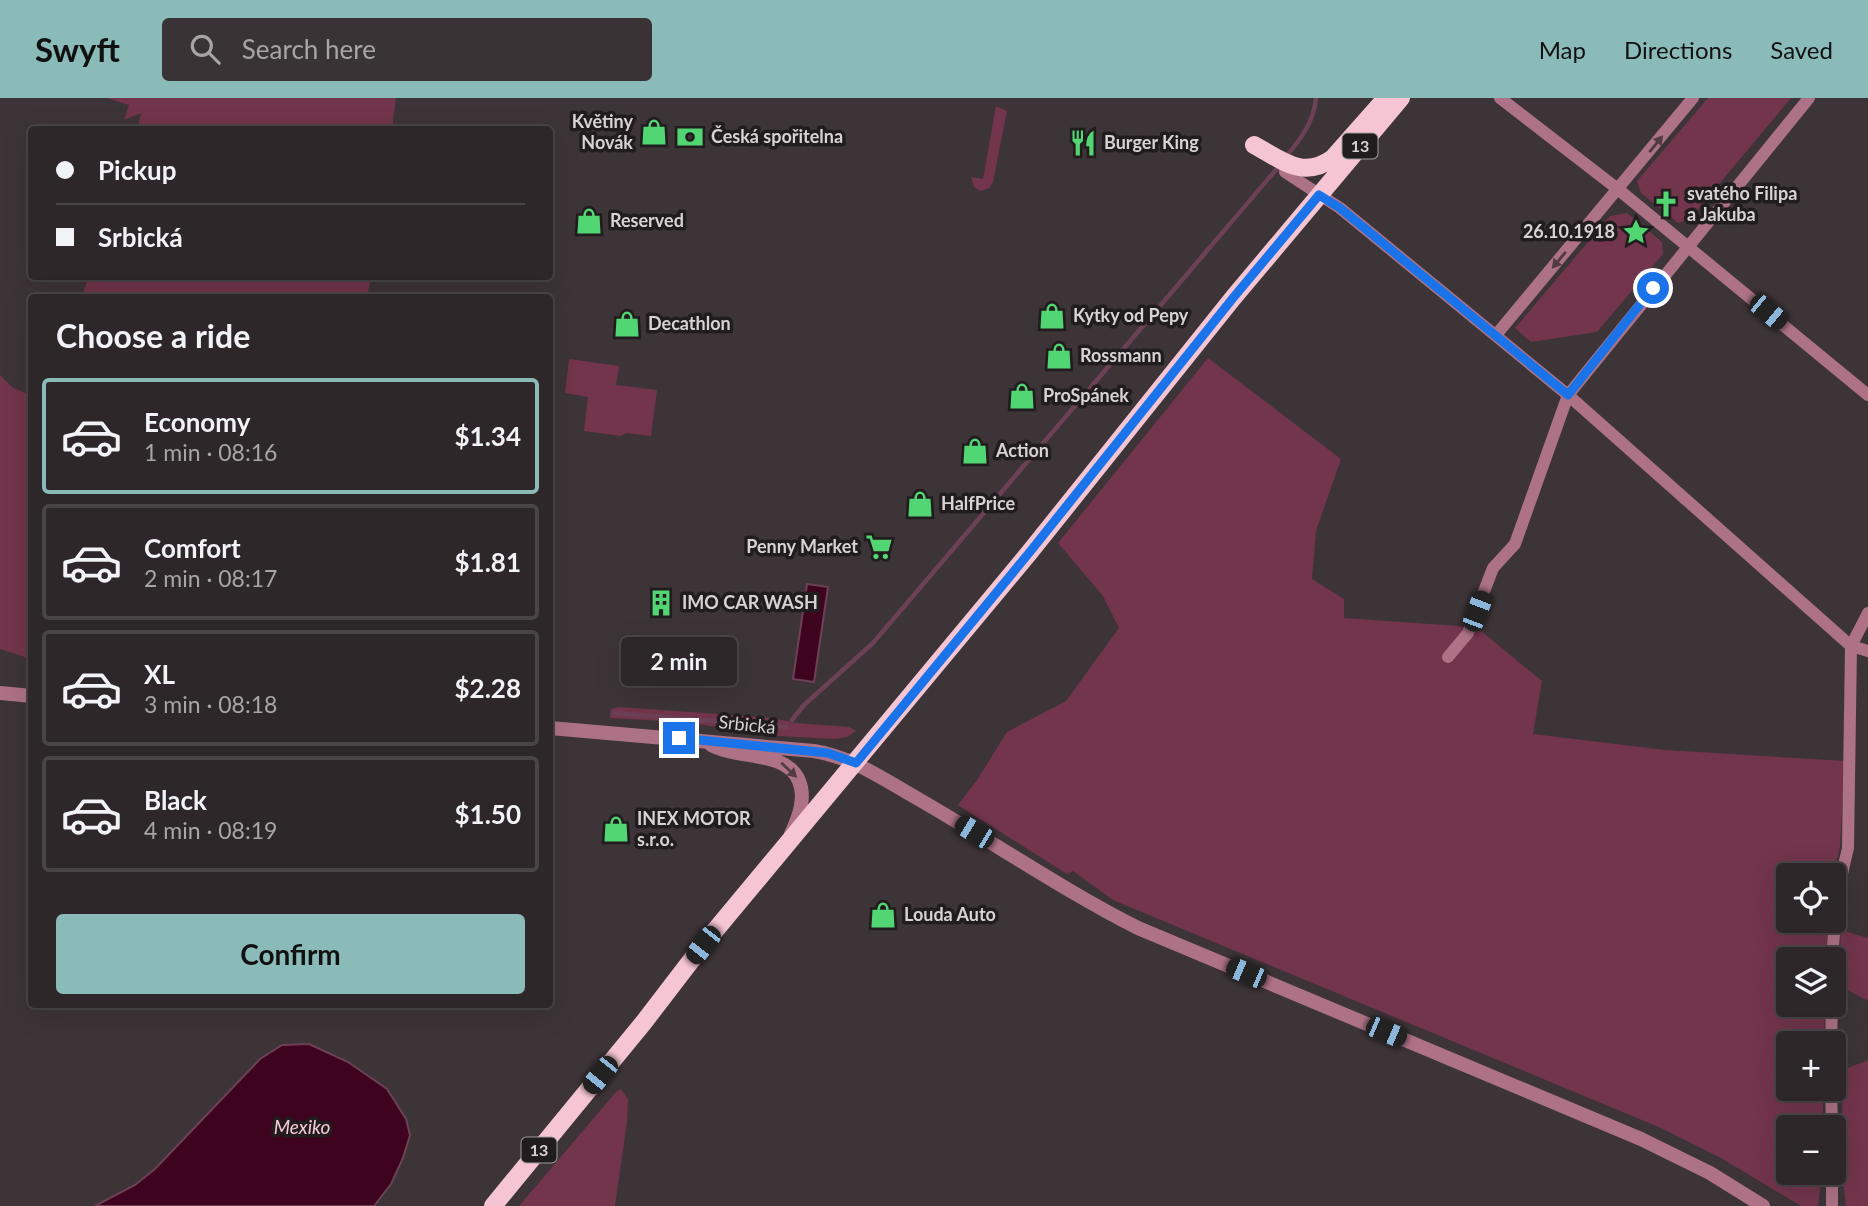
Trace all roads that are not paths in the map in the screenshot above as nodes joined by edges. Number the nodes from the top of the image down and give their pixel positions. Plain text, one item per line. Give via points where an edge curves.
1 (1386, 98) edge
2 (1401, 98) edge
3 (1500, 98) edge
4 (1693, 98) edge
5 (1809, 98) edge
6 (1254, 145) dead end
7 (1285, 172) dead end
8 (1619, 190) junction
9 (1319, 195) junction
10 (1688, 246) junction
11 (1496, 335) junction
12 (1568, 395) junction
13 (1868, 395) edge
14 (1868, 613) edge
15 (1850, 646) junction
16 (1868, 651) edge
17 (1448, 657) dead end
18 (0, 693) edge
19 (28, 696) edge
20 (553, 728) edge
21 (704, 741) junction
22 (856, 763) junction
23 (783, 851) junction
24 (1833, 947) edge
25 (1832, 1185) edge
26 (493, 1206) edge
27 (1763, 1206) edge
28 (1832, 1206) edge

1 - 6 main road via 1323,166 1302,169
2 - 9 main road, 13
3 - 8 street
8 -> 4 street
5 - 10 street
7 - 9 street
8 - 10 street
8 -> 11 street
9 - 11 street
9 - 22 main road, 13
10 - 12 street
10 - 13 street
11 - 12 street
12 - 15 street
12 - 17 street via 1514,544 1493,568 1468,633
14 - 15 street
15 - 16 street
15 - 24 street via 1848,848 1837,895
18 - 19 street
20 - 21 street, Srbická
21 - 22 street, Srbická via 828,753
21 -> 23 street via 729,753 782,762 793,770 802,787 802,804
22 - 23 main road, 13
22 - 27 street, Srbická via 1138,928 1641,1139
23 - 26 main road, 13
25 - 28 street

